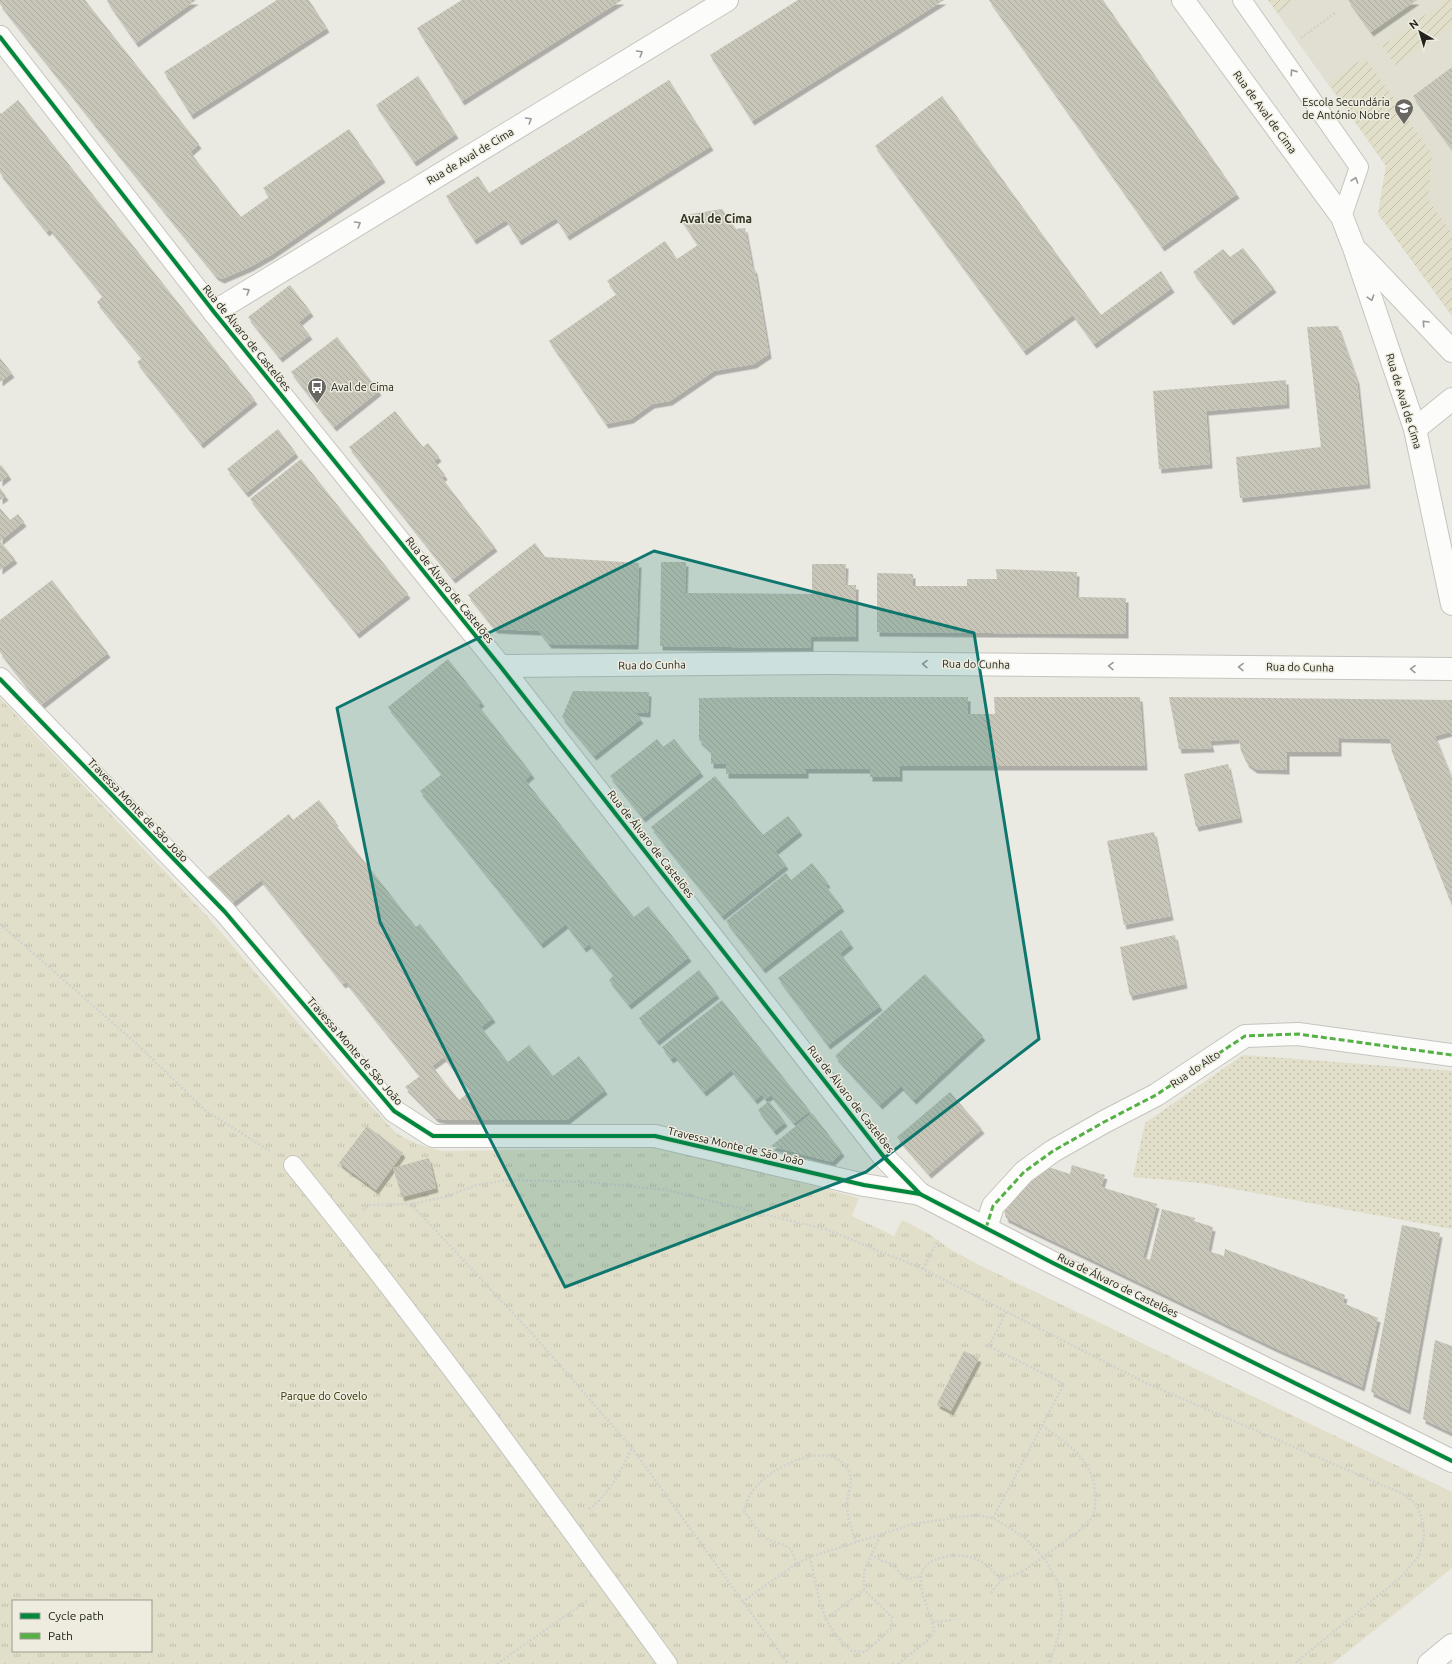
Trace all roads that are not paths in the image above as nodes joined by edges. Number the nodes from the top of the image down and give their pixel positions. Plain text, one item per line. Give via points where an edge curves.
1 (727, 0) edge
2 (1183, 0) edge
3 (1242, 0) edge
4 (0, 37) edge
5 (1342, 217) junction
6 (1354, 248) junction
7 (214, 312) junction
8 (1452, 351) edge
9 (1452, 399) edge
10 (1415, 429) junction
11 (1452, 604) edge
12 (500, 666) junction
13 (1452, 669) edge
14 (0, 679) edge
15 (1452, 1055) edge
16 (293, 1165) road end
17 (920, 1194) junction
18 (986, 1228) junction
19 (1452, 1461) edge
20 (1452, 1645) edge
21 (668, 1664) edge
22 (1429, 1664) edge

7 -> 1 street, Rua de Aval de Cima
2 - 5 street, Rua de Aval de Cima
5 -> 3 lane via 1359,167
4 - 7 street, Rua de Álvaro de Castelões
5 - 6 street, Rua de Aval de Cima
8 -> 6 street, Rua de Aval de Cima
6 -> 10 street, Rua de Aval de Cima
7 - 12 street, Rua de Álvaro de Castelões
9 - 10 street
10 - 11 street, Rua de Aval de Cima
13 -> 12 street, Rua do Cunha via 835,663
12 - 17 street, Rua de Álvaro de Castelões via 884,1157
14 - 17 street, Travessa Monte de São João via 225,912 394,1111 433,1136 655,1136 864,1185
15 - 18 street, Rua do Alto via 1298,1034 1245,1036 1156,1095 1060,1148 1024,1172 993,1206
16 - 21 lane via 343,1227 567,1524
17 - 18 street, Rua de Álvaro de Castelões
18 - 19 street, Rua de Álvaro de Castelões
20 - 22 street

